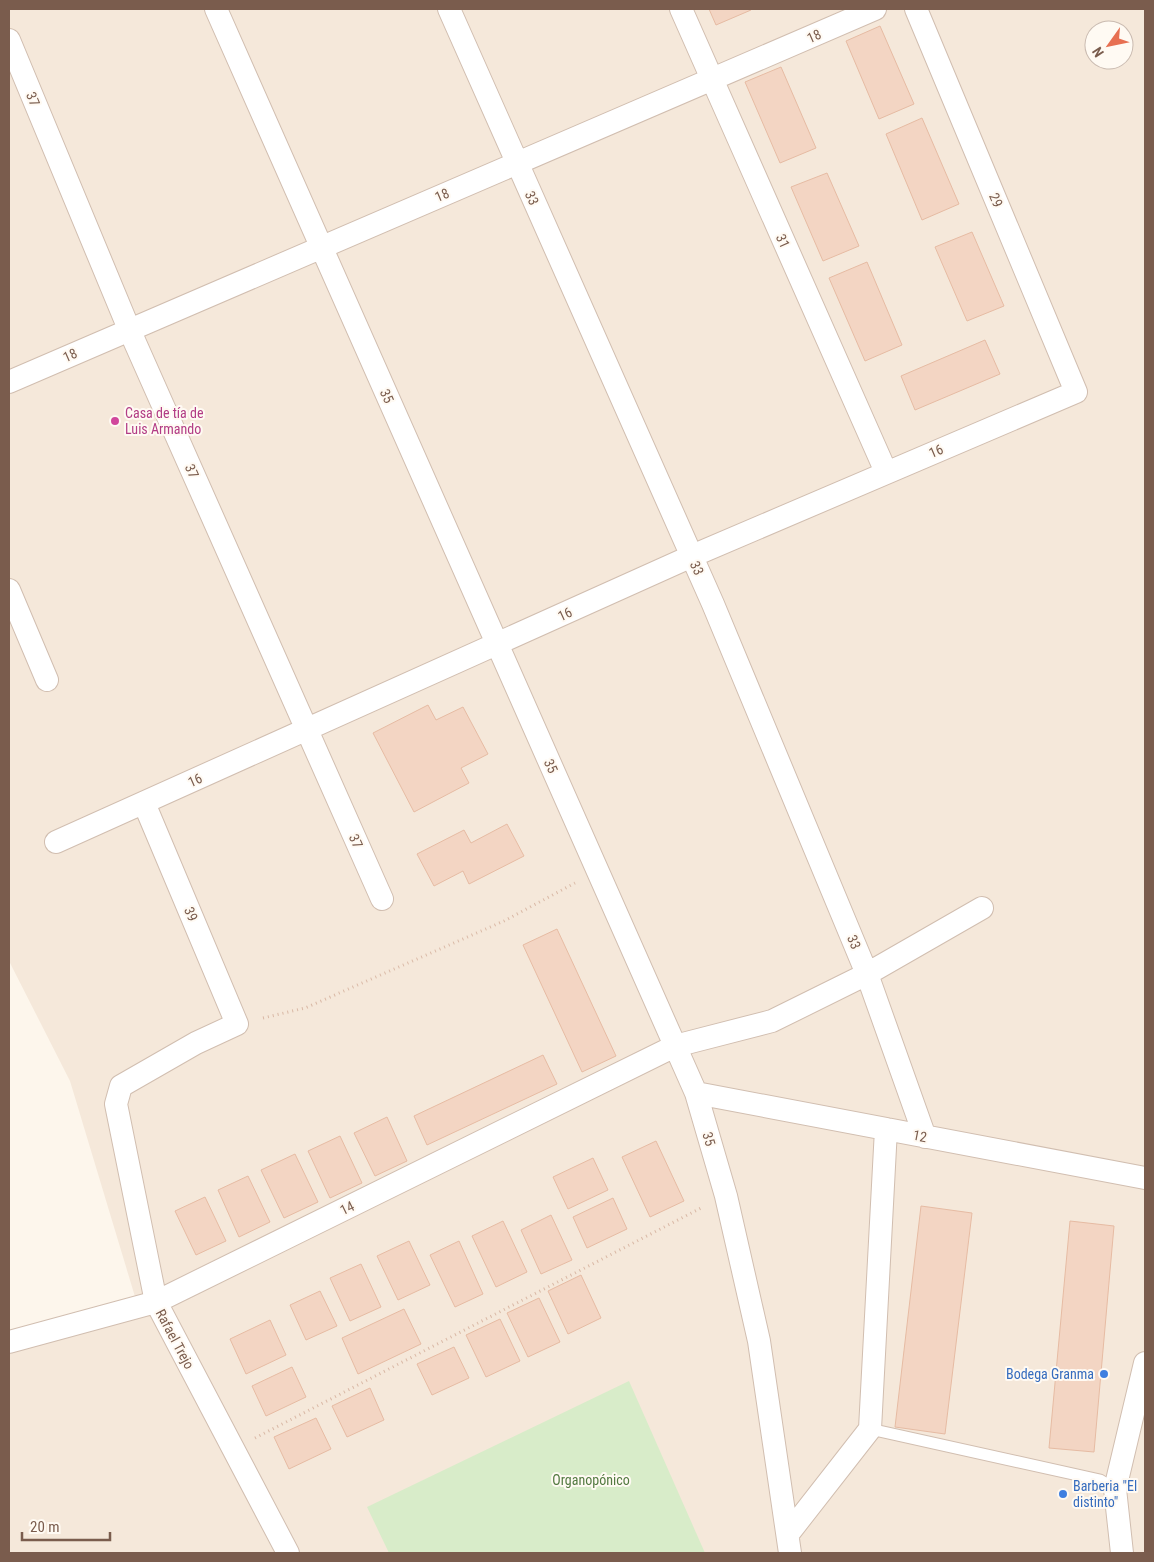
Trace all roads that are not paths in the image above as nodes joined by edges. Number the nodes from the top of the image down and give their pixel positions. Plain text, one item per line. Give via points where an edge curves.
1 (216, 9) edge
2 (449, 9) edge
3 (681, 9) edge
4 (875, 9) edge
5 (916, 9) edge
6 (9, 40) edge
7 (711, 81) junction
8 (517, 163) junction
9 (321, 246) junction
10 (129, 329) junction
11 (9, 382) edge
12 (1076, 392) joint
13 (886, 472) junction
14 (692, 556) junction
15 (9, 590) edge
16 (498, 645) junction
17 (47, 680) dead end
18 (306, 730) junction
19 (144, 803) junction
20 (56, 842) dead end
21 (382, 899) dead end
22 (982, 908) dead end
23 (867, 974) junction
24 (675, 1046) junction
25 (696, 1093) junction
26 (116, 1104) joint
27 (886, 1129) junction
28 (925, 1137) junction
29 (1145, 1178) edge
30 (156, 1302) junction
31 (9, 1342) edge
32 (1145, 1363) edge
33 (870, 1429) junction
34 (1116, 1489) junction
35 (789, 1543) edge
36 (288, 1553) edge
37 (1122, 1553) edge

1 - 9 street, 35
2 - 8 street, 33
3 - 7 street, 31
4 - 7 street, 18
5 - 12 street, 29
6 - 10 street, 37
7 - 8 street, 18
7 - 13 street, 31
8 - 9 street, 18
8 - 14 street, 33
9 - 10 street, 18
9 - 16 street, 35
10 - 11 street, 18
10 - 18 street, 37
12 - 13 street, 16
13 - 14 street, 16
14 - 16 street, 16
14 - 23 street, 33
15 - 17 street
16 - 18 street, 16
16 - 24 street, 35
18 - 19 street, 16
18 - 21 street, 37
19 - 20 street, 16
19 - 26 street, 39 via 238,1024 196,1042 121,1086
22 - 23 street, 14
23 - 24 street, 14 via 772,1021
23 - 28 street, 33
24 - 25 street, 35
24 - 30 street, 14
25 - 27 street, 12
25 - 35 street, 35 via 726,1196 760,1341
26 - 30 street, Rafael Trejo
27 - 28 street, 12
27 - 33 street
28 - 29 street, 12
30 - 31 street, 14
30 - 36 street, Rafael Trejo
32 - 34 street
33 - 34 lane via 1100,1480
33 - 35 street
34 - 37 street

